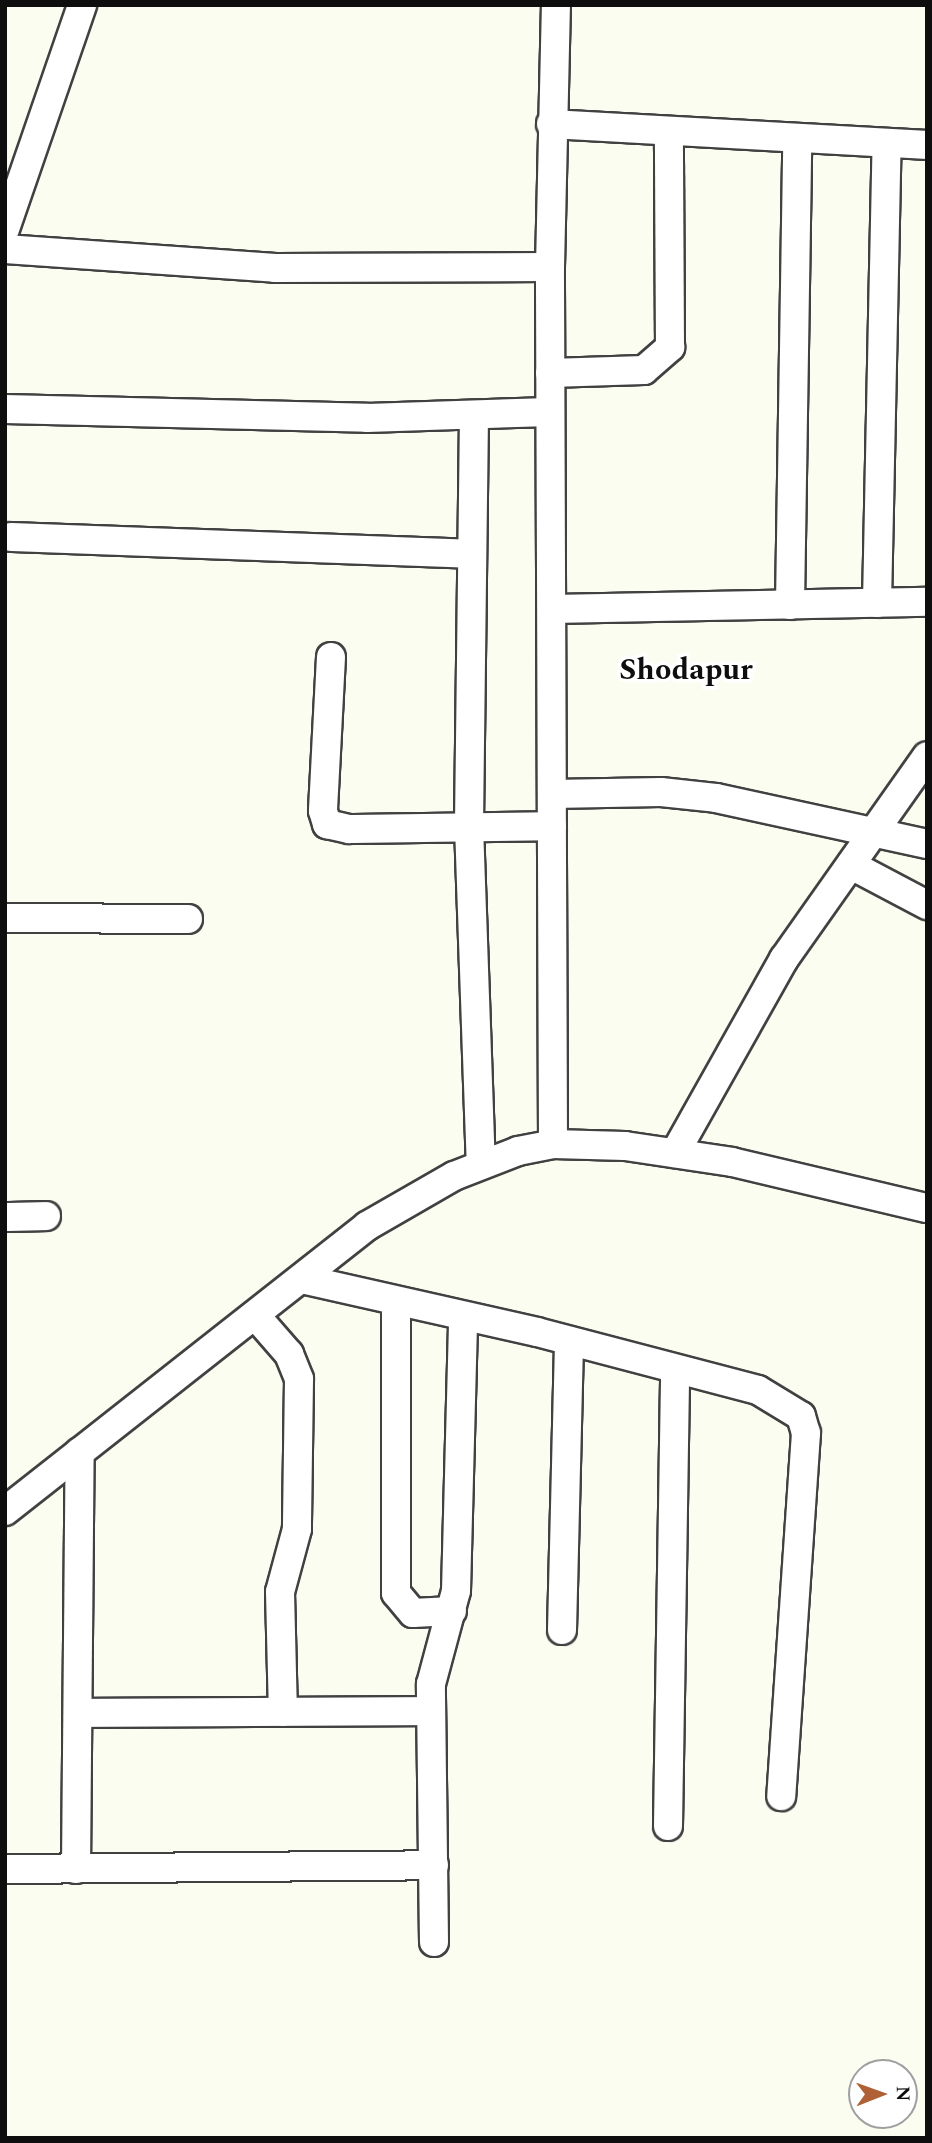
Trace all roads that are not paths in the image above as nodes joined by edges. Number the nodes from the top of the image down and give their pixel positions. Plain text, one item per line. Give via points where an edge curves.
1 (82, 5) edge
2 (552, 7) edge
3 (551, 124) junction
4 (669, 131) junction
5 (797, 138) junction
6 (887, 143) junction
7 (927, 145) edge
8 (5, 229) edge
9 (5, 249) edge
10 (550, 267) junction
11 (550, 373) junction
12 (5, 409) edge
13 (550, 412) junction
14 (474, 415) junction
15 (11, 537) dead end
16 (469, 554) junction
17 (927, 602) edge
18 (877, 603) junction
19 (790, 605) junction
20 (553, 609) junction
21 (331, 657) dead end
22 (927, 756) edge
23 (552, 794) junction
24 (469, 826) junction
25 (552, 826) junction
26 (873, 835) junction
27 (927, 844) edge
28 (851, 865) junction
29 (927, 905) edge
30 (5, 918) edge
31 (188, 919) dead end
32 (553, 1144) junction
33 (675, 1153) junction
34 (481, 1164) junction
35 (927, 1209) edge
36 (46, 1216) dead end
37 (5, 1217) edge
38 (302, 1279) junction
39 (396, 1303) junction
40 (255, 1315) junction
41 (463, 1316) junction
42 (569, 1341) junction
43 (674, 1369) junction
44 (80, 1452) junction
45 (5, 1511) edge
46 (453, 1612) junction
47 (562, 1630) dead end
48 (432, 1711) junction
49 (283, 1712) junction
50 (79, 1713) junction
51 (781, 1796) dead end
52 (668, 1826) dead end
53 (434, 1865) junction
54 (5, 1869) edge
55 (76, 1870) junction
56 (435, 1942) dead end

1 - 8 street
2 - 3 street
3 - 4 street
3 - 10 street
4 - 5 street
4 - 11 street via 670,347 644,370
5 - 6 street
5 - 19 street
6 - 7 street
6 - 18 street
9 - 10 street via 275,268
10 - 11 street
11 - 13 street
12 - 14 street via 367,418
13 - 14 street
13 - 20 street
14 - 16 street
15 - 16 street
16 - 24 street
17 - 18 street
18 - 19 street
19 - 20 street
20 - 23 street
21 - 24 street via 323,811 327,824 335,829
22 - 26 street
23 - 25 street
23 - 26 street via 661,792 716,798
24 - 25 street
24 - 34 street
25 - 32 street
26 - 27 street
26 - 28 street
28 - 29 street
28 - 33 street via 784,959
30 - 31 street
32 - 33 street via 593,1143
32 - 34 street
33 - 35 street
34 - 38 street via 368,1226
36 - 37 street
38 - 39 street
38 - 40 street
39 - 41 street
39 - 46 street via 396,1594 413,1613
40 - 44 street
40 - 49 street via 289,1354 299,1378 297,1529 280,1592
41 - 42 street
41 - 46 street
42 - 43 street
42 - 47 street
43 - 51 street via 775,1397 801,1416 806,1433
43 - 52 street
44 - 45 street
44 - 50 street
46 - 48 street via 435,1657
48 - 49 street
48 - 53 street
49 - 50 street
50 - 55 street
53 - 55 street
53 - 56 street
54 - 55 street

